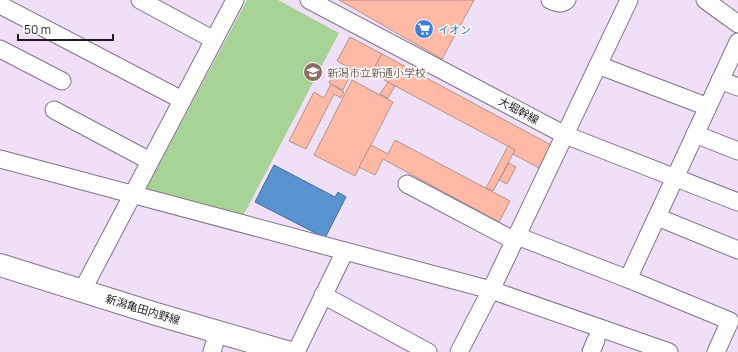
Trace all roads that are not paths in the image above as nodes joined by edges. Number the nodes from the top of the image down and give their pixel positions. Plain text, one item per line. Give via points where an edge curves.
1 (140, 0) edge
2 (309, 0) edge
3 (550, 0) edge
4 (567, 0) edge
5 (629, 0) edge
6 (704, 0) edge
7 (229, 2) edge
8 (0, 5) edge
9 (738, 24) edge
10 (214, 40) junction
11 (738, 42) edge
12 (0, 49) edge
13 (598, 65) junction
14 (720, 80) junction
15 (62, 81) dead end
16 (738, 87) edge
17 (182, 100) junction
18 (708, 107) junction
19 (54, 110) dead end
20 (695, 134) junction
21 (565, 135) junction
22 (738, 151) edge
23 (0, 159) edge
24 (150, 161) junction
25 (676, 177) junction
26 (407, 184) dead end
27 (133, 195) junction
28 (738, 202) edge
29 (657, 217) junction
30 (516, 238) junction
31 (738, 250) edge
32 (344, 251) junction
33 (0, 265) edge
34 (628, 279) junction
35 (491, 290) junction
36 (82, 291) junction
37 (324, 295) junction
38 (215, 342) edge
39 (287, 352) edge
40 (296, 352) edge
41 (428, 352) edge
42 (459, 352) edge
43 (669, 352) edge
44 (716, 352) edge

1 - 10 street
2 - 21 street, 大堀幹線
3 - 4 street via 563,3
5 - 13 street
6 - 9 street
7 - 10 street
8 - 17 street
10 - 17 street
11 - 14 street
12 - 15 street
13 - 18 street
13 - 21 street
14 - 16 street
14 - 18 street
17 - 24 street
18 - 20 street
19 - 24 street
20 - 22 street
20 - 25 street
21 - 25 street, 大堀幹線
21 - 30 street
23 - 27 street
24 - 27 street
25 - 28 street, 大堀幹線
25 - 29 street
26 - 30 street
27 - 32 street
27 - 36 street
29 - 31 street
29 - 34 street
30 - 34 street
30 - 35 street
32 - 35 street
32 - 37 street
33 - 36 main road, 新潟亀田内野線
34 - 44 street via 730,321
35 - 42 street
35 - 43 street
36 - 38 main road, 新潟亀田内野線
37 - 40 street
37 - 41 street
38 - 39 main road, 新潟亀田内野線

